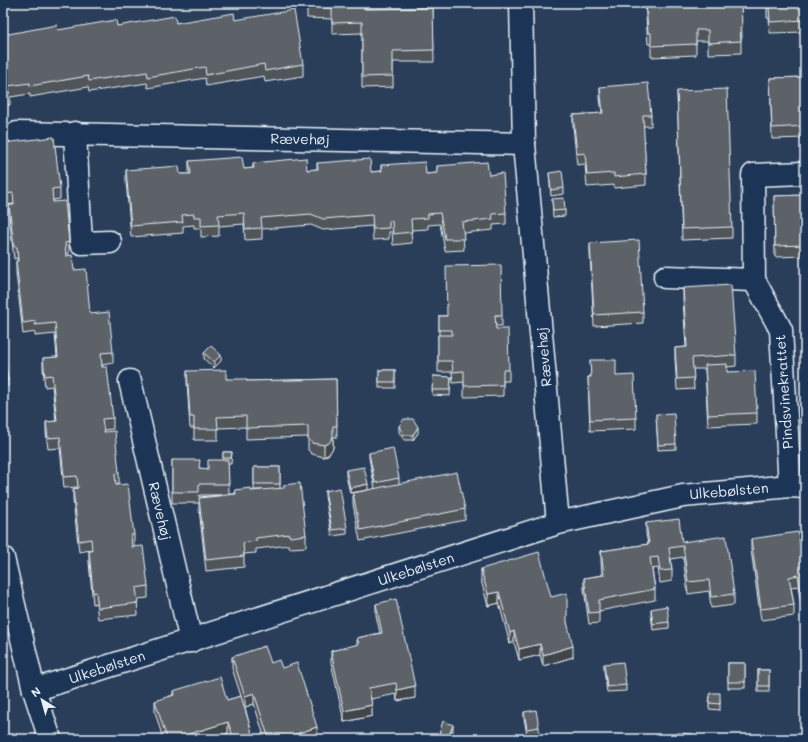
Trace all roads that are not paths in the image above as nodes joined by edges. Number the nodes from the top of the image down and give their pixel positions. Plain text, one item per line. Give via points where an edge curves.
1 (521, 3) edge
2 (17, 133) dead end
3 (75, 133) junction
4 (524, 144) junction
5 (805, 173) edge
6 (110, 242) dead end
7 (665, 277) dead end
8 (754, 280) junction
9 (130, 381) dead end
10 (798, 486) edge
11 (558, 523) junction
12 (3, 558) edge
13 (191, 641) junction
14 (34, 690) junction
15 (50, 739) edge

1 - 4 street, Rævehøj
2 - 3 street, Rævehøj
3 - 4 street, Rævehøj
3 - 6 street via 80,243
4 - 11 street, Rævehøj
5 - 8 street, Pindsvinekrattet via 753,175
7 - 8 street
8 - 10 street, Pindsvinekrattet via 781,330
9 - 13 street, Rævehøj
10 - 11 street, Ulkebølsten via 683,496
11 - 13 street, Ulkebølsten
12 - 14 street
13 - 14 street, Ulkebølsten
14 - 15 street

